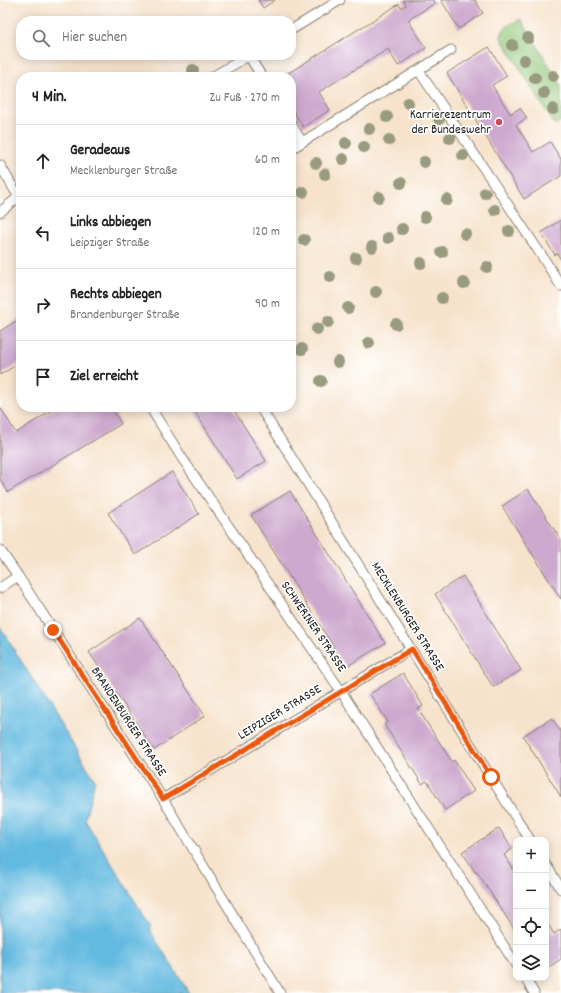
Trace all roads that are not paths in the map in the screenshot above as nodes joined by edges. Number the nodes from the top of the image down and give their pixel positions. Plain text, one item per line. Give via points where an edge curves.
1 (340, 0) edge
2 (296, 27) edge
3 (451, 50) dead end
4 (241, 60) edge
5 (252, 60) edge
6 (419, 71) junction
7 (220, 72) edge
8 (259, 72) edge
9 (296, 132) edge
10 (302, 142) junction
11 (296, 146) edge
12 (0, 165) edge
13 (16, 191) edge
14 (16, 201) edge
15 (0, 212) edge
16 (561, 286) edge
17 (153, 412) edge
18 (263, 412) edge
19 (0, 550) edge
20 (18, 576) junction
21 (0, 588) edge
22 (412, 649) junction
23 (341, 691) junction
24 (163, 799) junction
25 (528, 837) edge
26 (549, 870) edge
27 (561, 889) edge
28 (513, 960) edge
29 (526, 981) edge
30 (280, 993) edge
31 (534, 993) edge

1 - 2 lane
3 - 6 lane
4 - 7 lane
5 - 8 lane
6 - 10 lane
6 - 16 lane
9 - 10 lane
10 - 11 lane
12 - 13 lane
14 - 15 lane
17 - 23 lane, SCHWERINER STRASSE
18 - 22 lane, MECKLENBURGER STRASSE
19 - 20 lane, BRANDENBURGER STRASSE
20 - 21 lane
20 - 24 lane, BRANDENBURGER STRASSE
22 - 23 lane, LEIPZIGER STRASSE
22 - 25 lane, MECKLENBURGER STRASSE
23 - 24 lane, LEIPZIGER STRASSE
23 - 28 lane, SCHWERINER STRASSE
24 - 30 lane, BRANDENBURGER STRASSE
26 - 27 lane
29 - 31 lane

